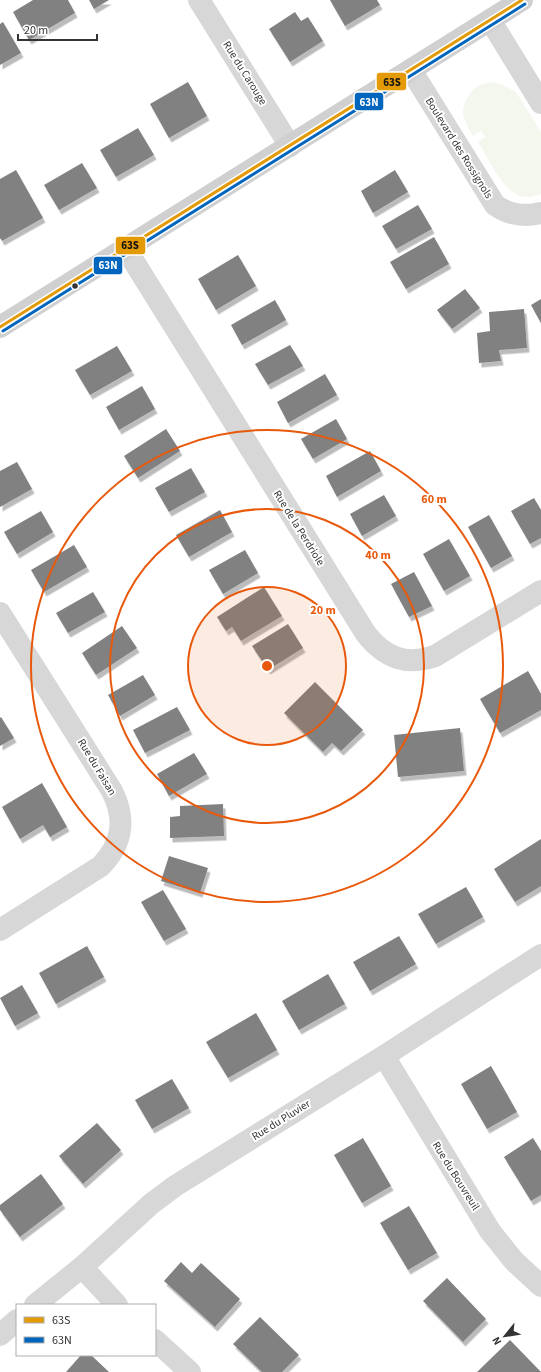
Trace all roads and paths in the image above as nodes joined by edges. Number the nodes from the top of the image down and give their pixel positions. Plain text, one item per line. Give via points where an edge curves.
1 (199, 0) edge
2 (522, 0) edge
3 (490, 20) junction
4 (411, 70) junction
5 (541, 102) edge
6 (290, 146) junction
7 (541, 213) edge
8 (126, 249) junction
9 (0, 327) edge
10 (541, 591) edge
11 (0, 613) edge
12 (0, 930) edge
13 (541, 955) edge
14 (384, 1056) junction
15 (82, 1267) junction
16 (541, 1286) edge
17 (36, 1304) edge
18 (116, 1304) edge
19 (16, 1321) edge
20 (0, 1335) edge
21 (156, 1341) edge
22 (190, 1372) edge

1 - 6 street, Rue du Carouge
2 - 3 street
3 - 4 street
3 - 5 street
4 - 6 street
4 - 7 street, Boulevard des Rossignols via 495,204 511,214
6 - 8 street
8 - 9 street
8 - 10 street, Rue de la Perdriole via 366,634 377,647 392,657 405,660 436,656
11 - 12 street, Rue du Faisan via 112,791 121,817 120,835 110,856 101,866
13 - 14 street, Rue du Pluvier
14 - 15 street, Rue du Pluvier via 175,1186
14 - 16 street, Rue du Bouvreuil via 490,1231 514,1261
15 - 17 street, Rue du Pluvier
15 - 18 street
19 - 20 street
21 - 22 street

